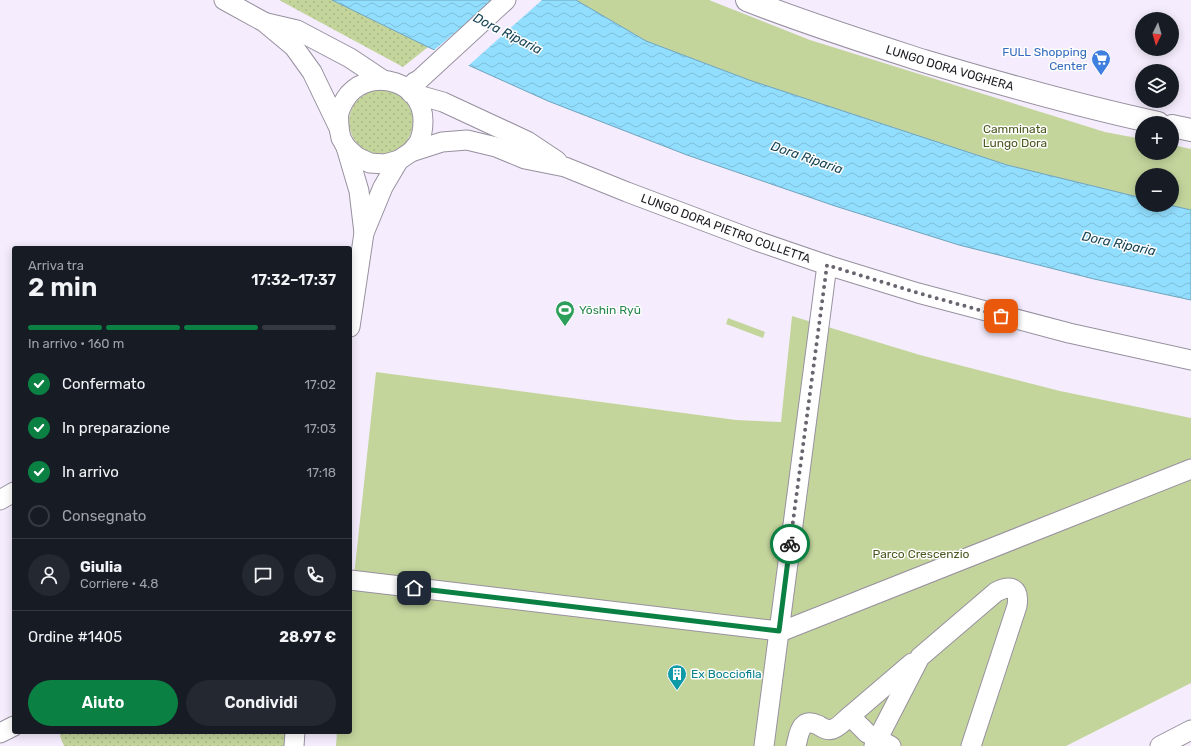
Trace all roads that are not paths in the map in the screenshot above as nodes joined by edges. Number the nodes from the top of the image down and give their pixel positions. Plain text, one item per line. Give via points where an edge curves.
1 (224, 0) edge
2 (506, 0) edge
3 (747, 0) edge
4 (778, 5) edge
5 (264, 22) junction
6 (383, 80) junction
7 (409, 91) junction
8 (1135, 119) edge
9 (1179, 127) edge
10 (338, 128) junction
11 (1191, 130) edge
12 (346, 147) junction
13 (405, 156) junction
14 (565, 166) junction
15 (364, 233) junction
16 (827, 265) junction
17 (352, 314) edge
18 (1191, 360) edge
19 (1191, 469) edge
20 (12, 493) edge
21 (0, 500) edge
22 (352, 580) edge
23 (779, 631) junction
24 (920, 657) junction
25 (850, 716) junction
26 (12, 727) edge
27 (1191, 730) edge
28 (0, 733) edge
29 (296, 734) edge
30 (881, 744) edge
31 (294, 746) edge
32 (764, 746) edge
33 (796, 746) edge
34 (971, 746) edge
35 (1160, 746) edge

1 - 5 street, LUNGO DORA PIETRO COLLETTA
2 - 7 street
3 - 4 street, LUNGO DORA VOGHERA
4 - 8 street, LUNGO DORA VOGHERA via 867,43 1035,93
5 - 6 street, LUNGO DORA PIETRO COLLETTA via 297,30 350,58
5 - 10 street, LUNGO DORA PIETRO COLLETTA via 294,47 312,72
6 - 7 street, LUNGO DORA PIETRO COLLETTA via 396,82
6 - 10 street, LUNGO DORA PIETRO COLLETTA via 368,82 355,88 345,99 339,113
7 - 13 street via 419,103 423,128 419,141
7 - 14 street, LUNGO DORA PIETRO COLLETTA via 443,102 527,141
9 - 11 street
10 - 12 street
12 - 13 street, LUNGO DORA PIETRO COLLETTA via 357,158 370,163 385,164
12 - 15 street via 359,191
13 - 14 street, LUNGO DORA PIETRO COLLETTA via 442,142 467,140 496,147 525,159
13 - 15 street via 383,187
14 - 16 street, LUNGO DORA PIETRO COLLETTA via 694,218
15 - 17 street
16 - 18 street, LUNGO DORA PIETRO COLLETTA via 988,312
16 - 23 street
19 - 23 street
20 - 21 street
22 - 23 street
23 - 32 street
24 - 25 street
24 - 30 street
24 - 34 street via 996,592 1009,588 1016,591 1017,606
25 - 30 street
25 - 33 street via 832,729 827,730 813,724 802,726
26 - 28 street
27 - 35 street
29 - 31 street

